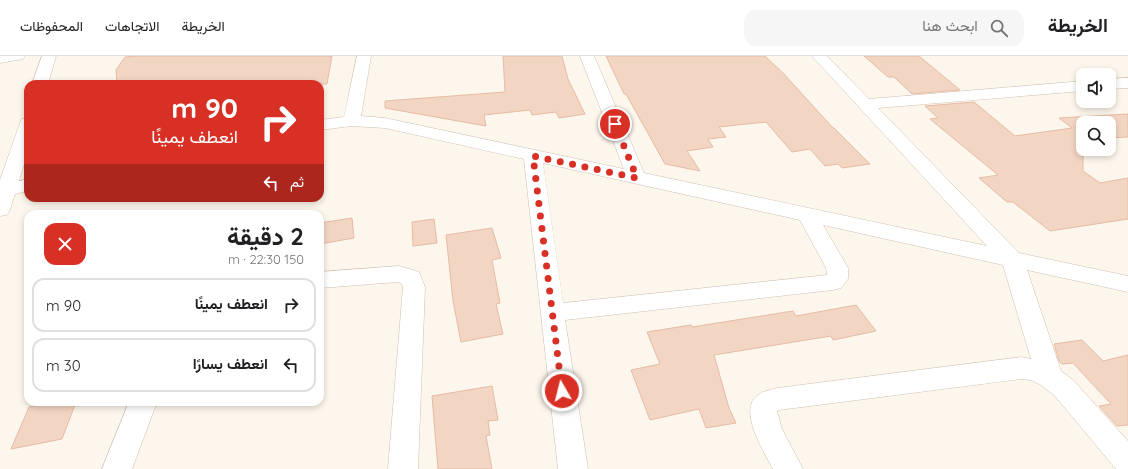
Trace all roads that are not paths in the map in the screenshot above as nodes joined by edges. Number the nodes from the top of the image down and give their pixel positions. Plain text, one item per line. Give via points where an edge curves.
1 (18, 56) edge
2 (49, 56) edge
3 (364, 56) edge
4 (587, 56) edge
5 (819, 56) edge
6 (0, 59) edge
7 (41, 80) edge
8 (1128, 83) edge
9 (1116, 84) edge
10 (1076, 87) edge
11 (864, 104) junction
12 (352, 121) junction
13 (324, 124) edge
14 (24, 135) edge
15 (533, 156) junction
16 (637, 178) junction
17 (24, 186) edge
18 (6, 190) junction
19 (0, 210) edge
20 (807, 214) junction
21 (1012, 259) junction
22 (324, 280) edge
23 (1128, 284) edge
24 (552, 313) junction
25 (1050, 377) junction
26 (141, 406) edge
27 (1128, 462) edge
28 (117, 469) edge
29 (403, 469) edge
30 (573, 469) edge
31 (788, 469) edge

1 - 6 street
2 - 7 street
3 - 12 street
4 - 16 street
5 - 11 street
8 - 9 street
10 - 11 street
11 - 21 street
12 - 13 street
12 - 15 street via 385,124
14 - 18 street
15 - 16 street
15 - 24 street
16 - 20 street
17 - 18 street
18 - 19 street
20 - 21 street
20 - 24 street via 837,268 837,278 832,282
21 - 23 street
21 - 25 street
22 - 29 street via 399,274 411,278 414,287
24 - 30 street
25 - 27 street via 1064,388
25 - 31 street via 1035,370 1021,368 777,399 768,403 763,410 765,421
26 - 28 street

